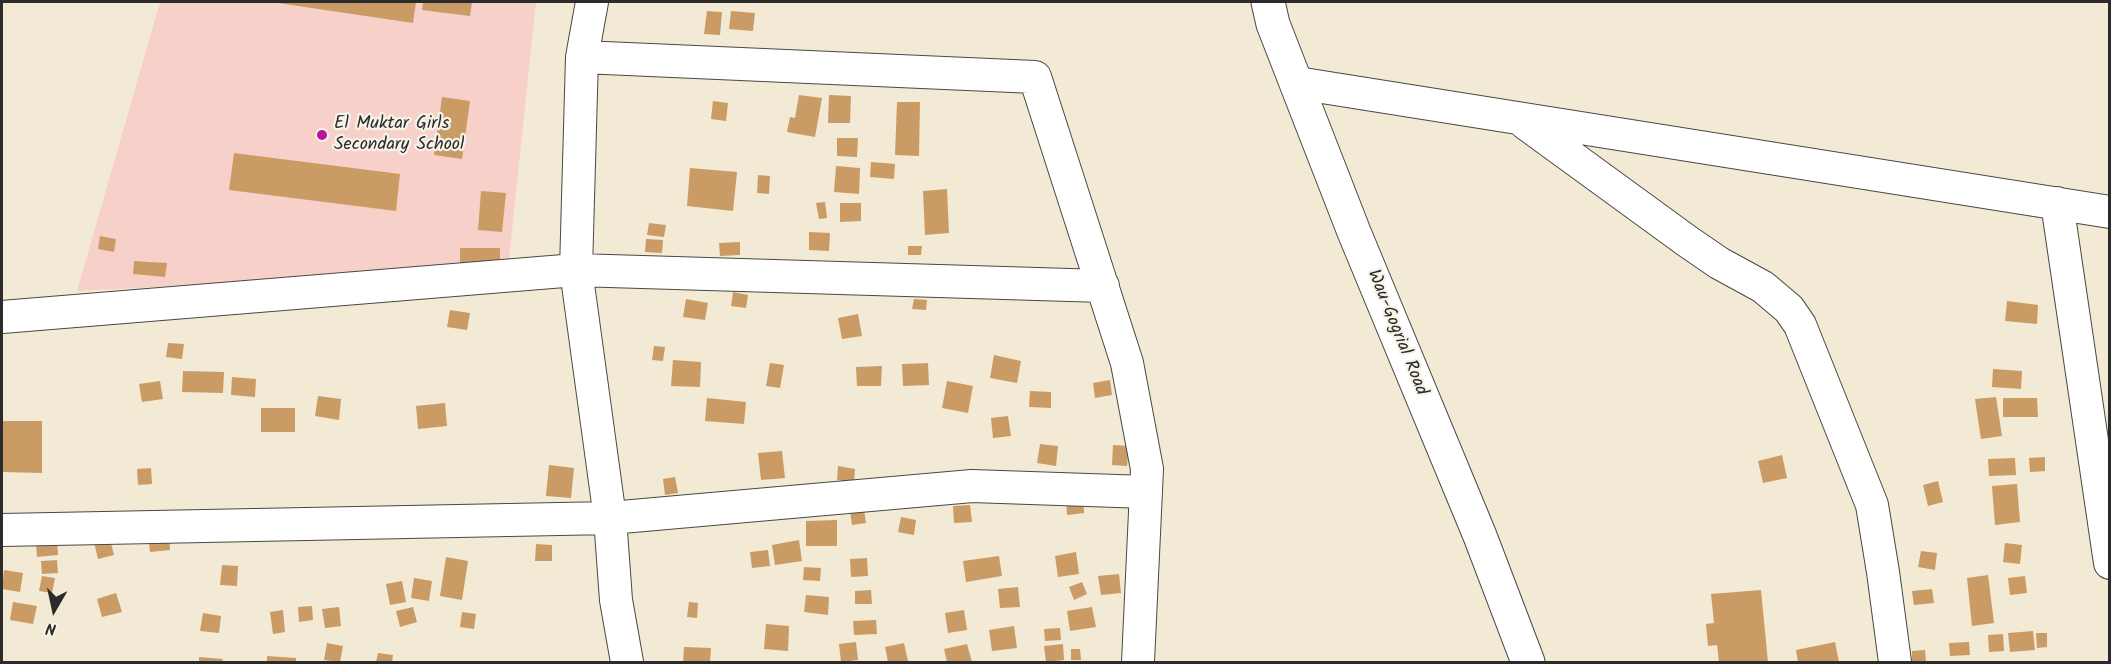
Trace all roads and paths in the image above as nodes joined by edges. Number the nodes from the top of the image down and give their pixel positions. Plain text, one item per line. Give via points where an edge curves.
1 (592, 2) edge
2 (1268, 2) edge
3 (582, 57) junction
4 (1297, 83) junction
5 (1520, 119) junction
6 (2057, 203) junction
7 (2109, 212) edge
8 (576, 270) junction
9 (1103, 286) junction
10 (2, 317) edge
11 (1146, 492) junction
12 (610, 518) junction
13 (2, 530) edge
14 (2109, 563) edge
15 (627, 663) edge
16 (1138, 663) edge
17 (1528, 663) edge
18 (1895, 663) edge

1 - 3 street
2 - 4 main road, Wau-Gogrial Road
3 - 8 street
3 - 9 street via 1035,77
4 - 5 street
4 - 17 main road, Wau-Gogrial Road
5 - 6 street
5 - 18 street via 1687,241 1763,287 1789,309 1800,325 1872,505
6 - 7 street
6 - 14 street
8 - 9 street
8 - 10 street
8 - 12 street
9 - 11 street via 1127,363 1147,469
11 - 12 street via 972,486
11 - 16 street
12 - 13 street
12 - 15 street via 616,600

